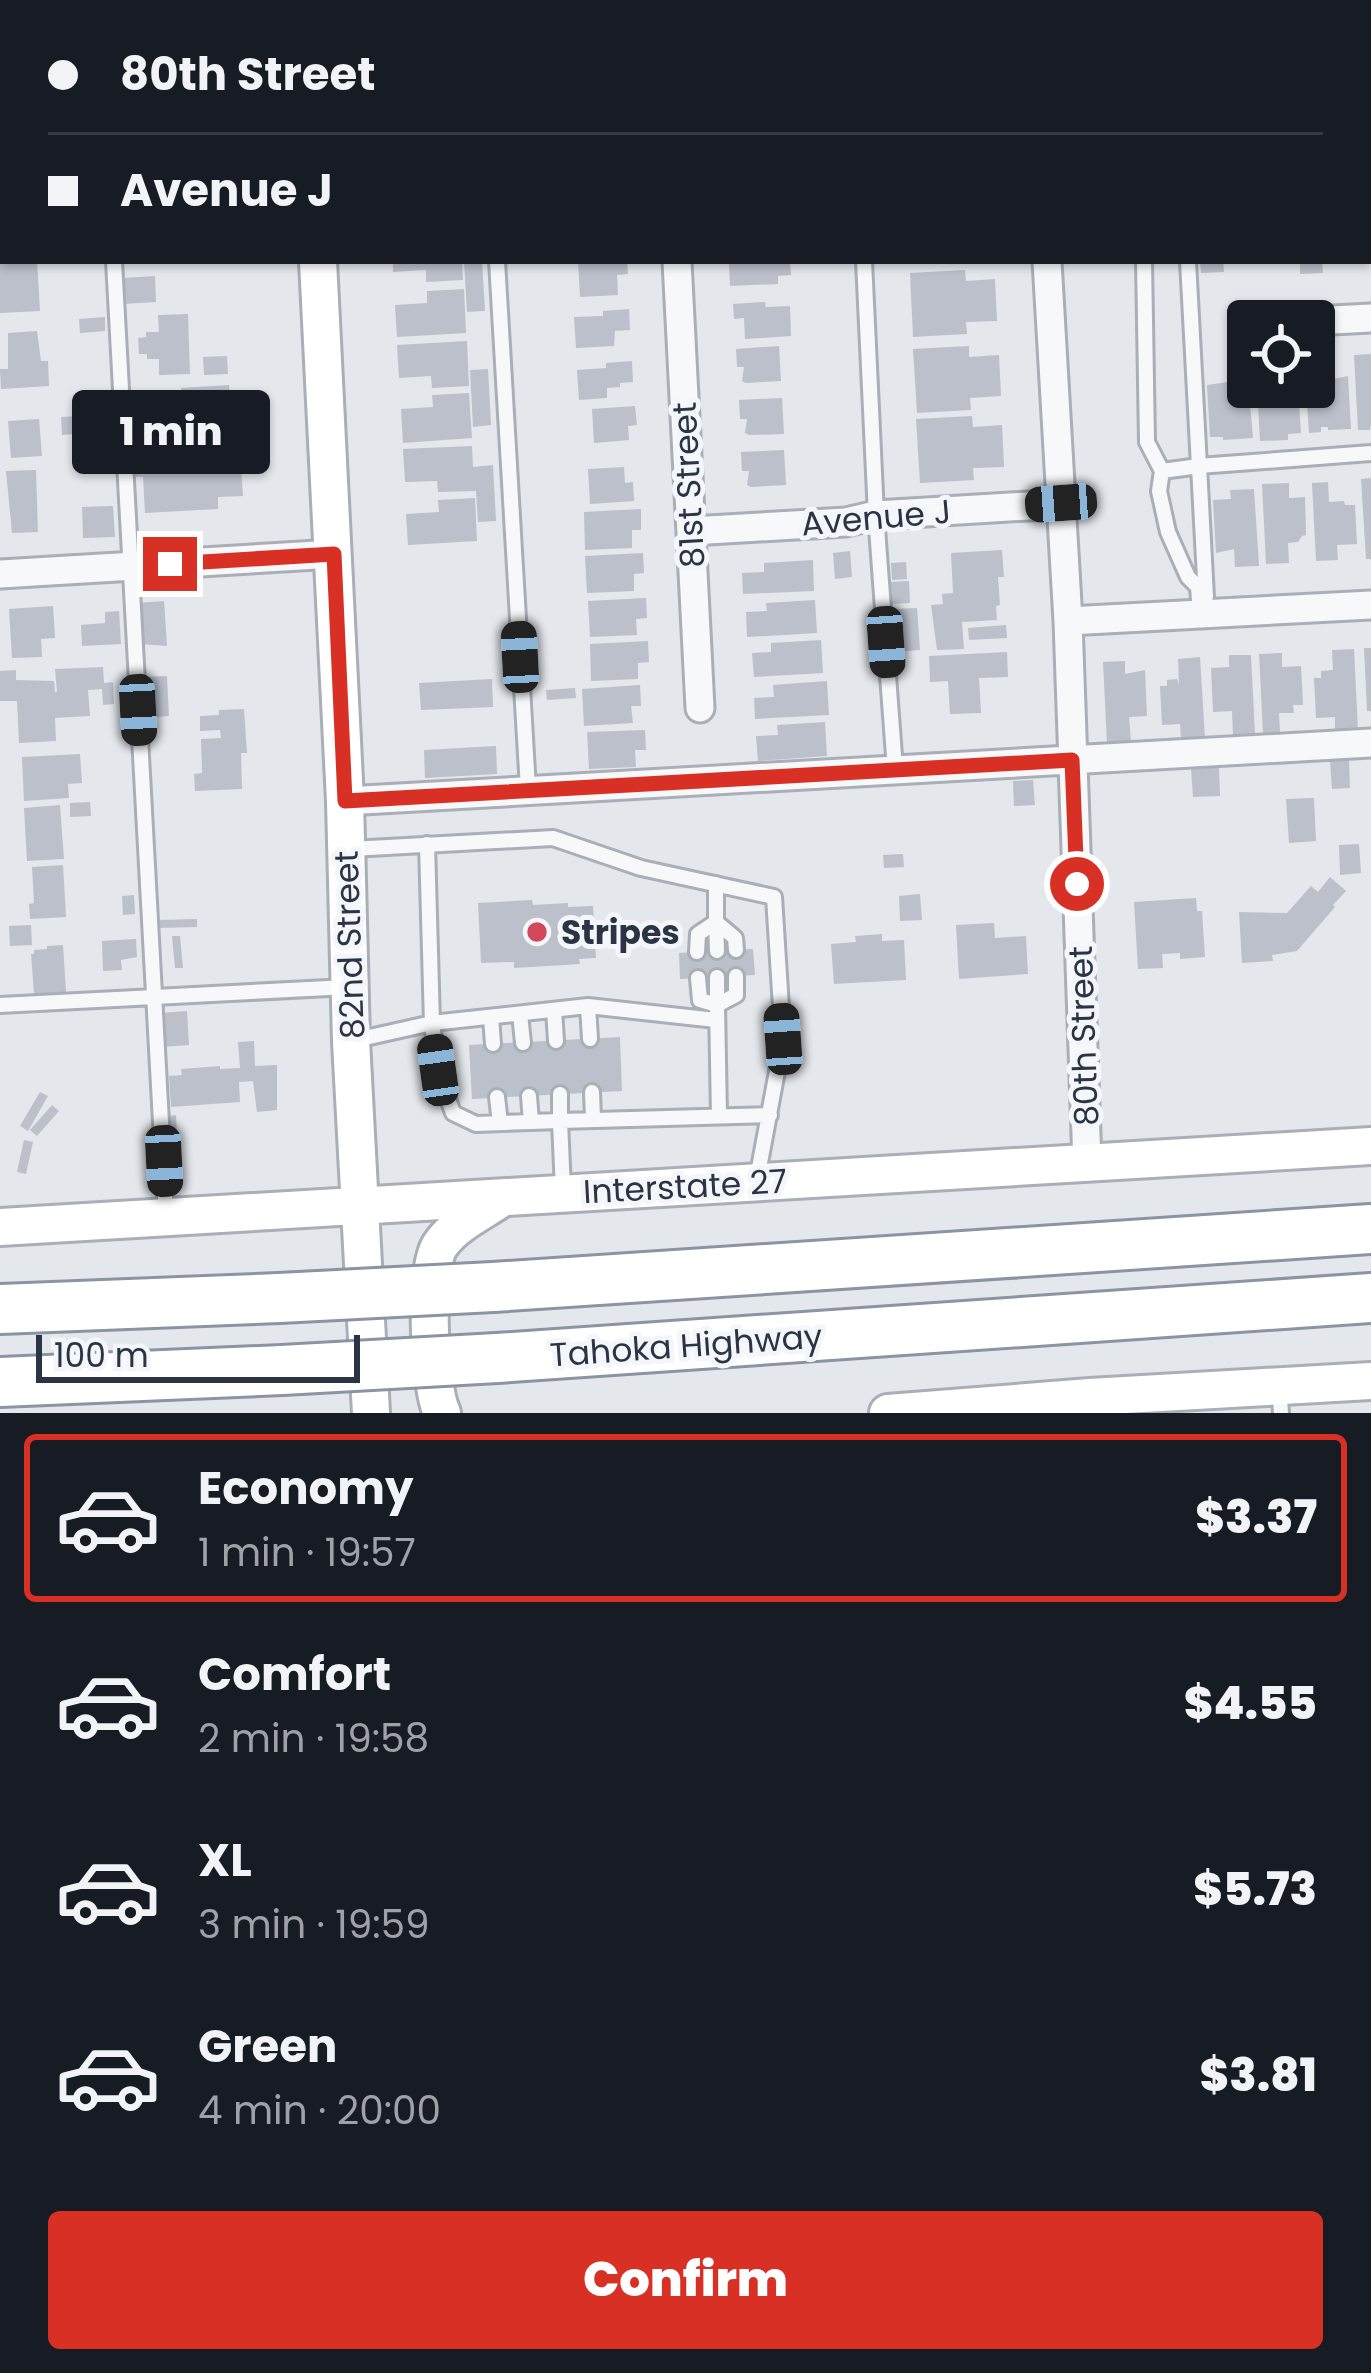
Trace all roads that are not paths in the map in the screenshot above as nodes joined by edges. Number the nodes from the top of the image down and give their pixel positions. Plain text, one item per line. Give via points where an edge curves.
1 (114, 264) edge
2 (318, 264) edge
3 (496, 264) edge
4 (677, 264) edge
5 (864, 264) edge
6 (1047, 264) edge
7 (1144, 264) edge
8 (1188, 264) edge
9 (1371, 318) edge
10 (1335, 320) edge
11 (1371, 453) edge
12 (1199, 466) junction
13 (1162, 471) junction
14 (1061, 503) junction
15 (876, 515) junction
16 (691, 531) junction
17 (334, 554) junction
18 (130, 566) junction
19 (0, 574) edge
20 (1371, 605) edge
21 (1203, 614) junction
22 (1068, 621) junction
23 (700, 708) dead end
24 (1371, 743) edge
25 (1072, 760) junction
26 (895, 769) junction
27 (528, 789) junction
28 (345, 801) junction
29 (427, 844) junction
30 (346, 849) junction
31 (716, 884) junction
32 (716, 922) junction
33 (736, 950) dead end
34 (717, 951) dead end
35 (697, 952) dead end
36 (717, 976) dead end
37 (736, 976) dead end
38 (698, 978) dead end
39 (348, 987) junction
40 (154, 996) junction
41 (0, 1005) edge
42 (588, 1006) junction
43 (554, 1010) junction
44 (717, 1012) junction
45 (520, 1014) junction
46 (490, 1017) junction
47 (432, 1023) junction
48 (590, 1039) dead end
49 (351, 1041) junction
50 (556, 1041) dead end
51 (523, 1043) dead end
52 (494, 1044) dead end
53 (592, 1093) dead end
54 (560, 1094) dead end
55 (529, 1096) dead end
56 (497, 1097) dead end
57 (770, 1114) junction
58 (719, 1116) junction
59 (593, 1119) junction
60 (560, 1121) junction
61 (531, 1122) junction
62 (500, 1123) junction
63 (1371, 1146) edge
64 (1088, 1163) junction
65 (756, 1182) junction
66 (563, 1193) junction
67 (505, 1196) junction
68 (359, 1206) junction
69 (166, 1217) junction
70 (0, 1227) edge
71 (1371, 1228) edge
72 (1371, 1298) edge
73 (0, 1309) edge
74 (0, 1382) edge
75 (1371, 1382) edge
76 (1280, 1400) edge
77 (1090, 1405) edge
78 (902, 1412) edge
79 (371, 1413) edge
80 (442, 1413) edge

1 - 18 lane
2 - 17 main road, 82nd Street
3 - 27 lane
4 - 16 street, 81st Street
5 - 15 lane
6 - 14 street, 80th Street
7 - 13 lane via 1147,442
8 - 12 lane
9 - 10 street
11 - 12 lane
12 - 13 lane
12 - 21 lane
13 - 21 lane via 1168,532 1198,586
14 - 15 street, Avenue J
14 - 22 street, 80th Street
15 - 16 street, Avenue J
15 - 26 lane
16 - 23 street, 81st Street
17 - 18 street
17 - 28 main road, 82nd Street
18 - 19 street
18 - 40 lane
20 - 21 street
21 - 22 street
22 - 25 street, 80th Street
24 - 25 street
25 - 26 street
25 - 64 street, 80th Street
26 - 27 street
27 - 28 street
28 - 30 main road, 82nd Street
29 - 30 lane
29 - 31 lane via 553,838
29 - 47 lane
30 - 39 main road, 82nd Street
31 - 32 lane
31 - 57 lane via 774,897 783,1039
32 - 33 lane via 735,938
32 - 34 lane
32 - 35 lane via 698,934
36 - 44 lane
37 - 44 lane via 736,995
38 - 44 lane via 700,1000
39 - 40 lane
39 - 49 main road, 82nd Street
40 - 41 lane
40 - 69 lane
42 - 43 lane
42 - 44 lane
42 - 48 lane
43 - 45 lane
43 - 50 lane
44 - 58 lane
45 - 46 lane
45 - 51 lane
46 - 47 lane
46 - 52 lane
47 - 49 lane
47 - 62 lane via 452,1113
49 - 68 main road, 82nd Street
53 - 59 lane
54 - 60 lane
55 - 61 lane
56 - 62 lane
57 - 58 lane
57 - 65 lane
58 - 59 lane
59 - 60 lane
60 - 61 lane
60 - 66 lane
61 - 62 lane
63 - 64 main road, Interstate 27
64 - 65 main road, Interstate 27
65 - 66 main road, Interstate 27
66 - 67 main road, Interstate 27
67 - 68 main road, Interstate 27
67 - 80 main road via 451,1233 434,1256 430,1312
68 - 69 main road, Interstate 27
68 - 79 main road, 82nd Street
69 - 70 main road, Interstate 27
71 - 73 highway, bridge via 493,1287
72 - 74 highway, Tahoka Highway, bridge via 497,1358
75 - 76 main road
76 - 77 main road
77 - 78 main road

